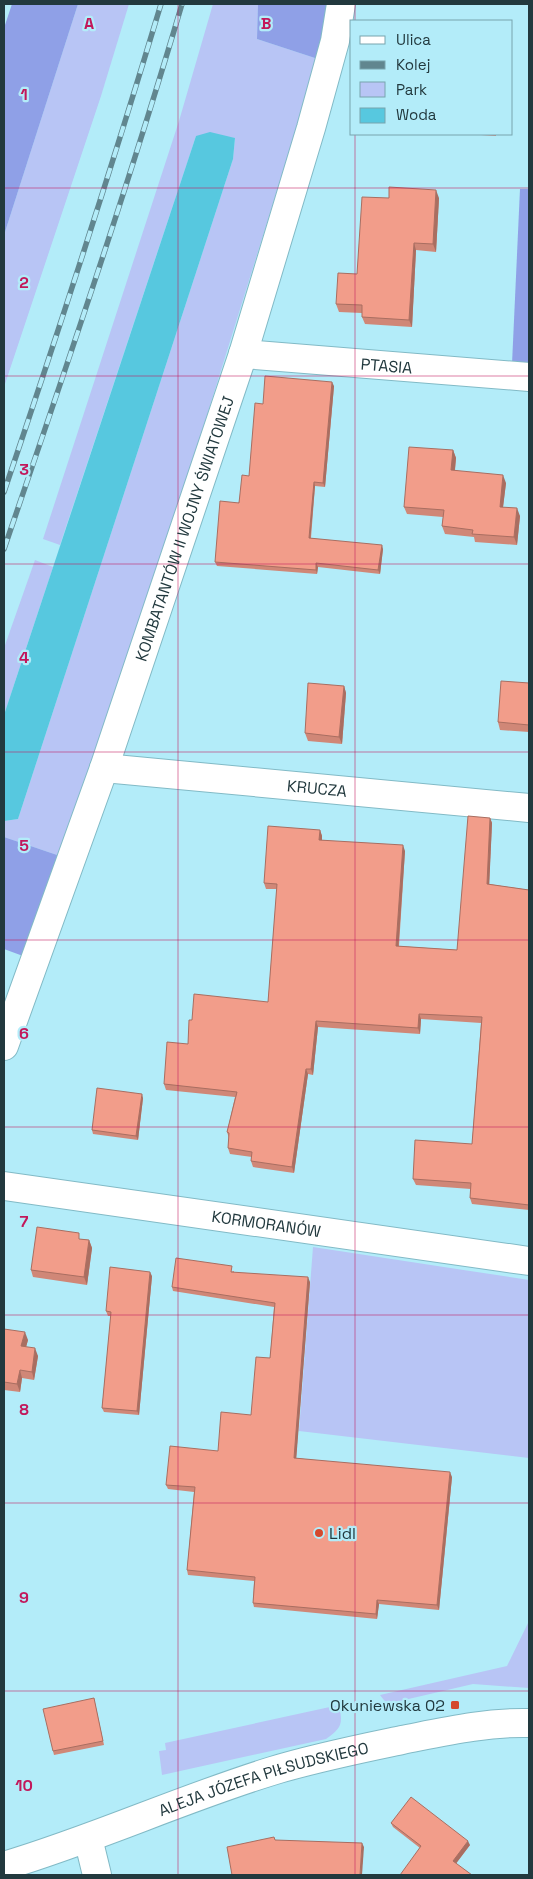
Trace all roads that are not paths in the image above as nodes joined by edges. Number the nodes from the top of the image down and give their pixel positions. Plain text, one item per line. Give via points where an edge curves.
1 (341, 4) edge
2 (243, 354) junction
3 (529, 377) edge
4 (104, 768) junction
5 (529, 808) edge
6 (4, 1046) edge
7 (4, 1186) edge
8 (529, 1261) edge
9 (529, 1723) edge
10 (88, 1838) junction
11 (4, 1866) edge
12 (97, 1875) edge

1 - 2 street, KOMBATANTÓW II WOJNY ŚWIATOWEJ via 335,41 311,128
2 - 3 street, PTASIA
2 - 4 street, KOMBATANTÓW II WOJNY ŚWIATOWEJ
4 - 5 street, KRUCZA
4 - 6 street, KOMBATANTÓW II WOJNY ŚWIATOWEJ
7 - 8 street, KORMORANÓW
9 - 10 street, ALEJA JÓZEFA PIŁSUDSKIEGO via 458,1728 273,1771
10 - 11 street, ALEJA JÓZEFA PIŁSUDSKIEGO
10 - 12 street

